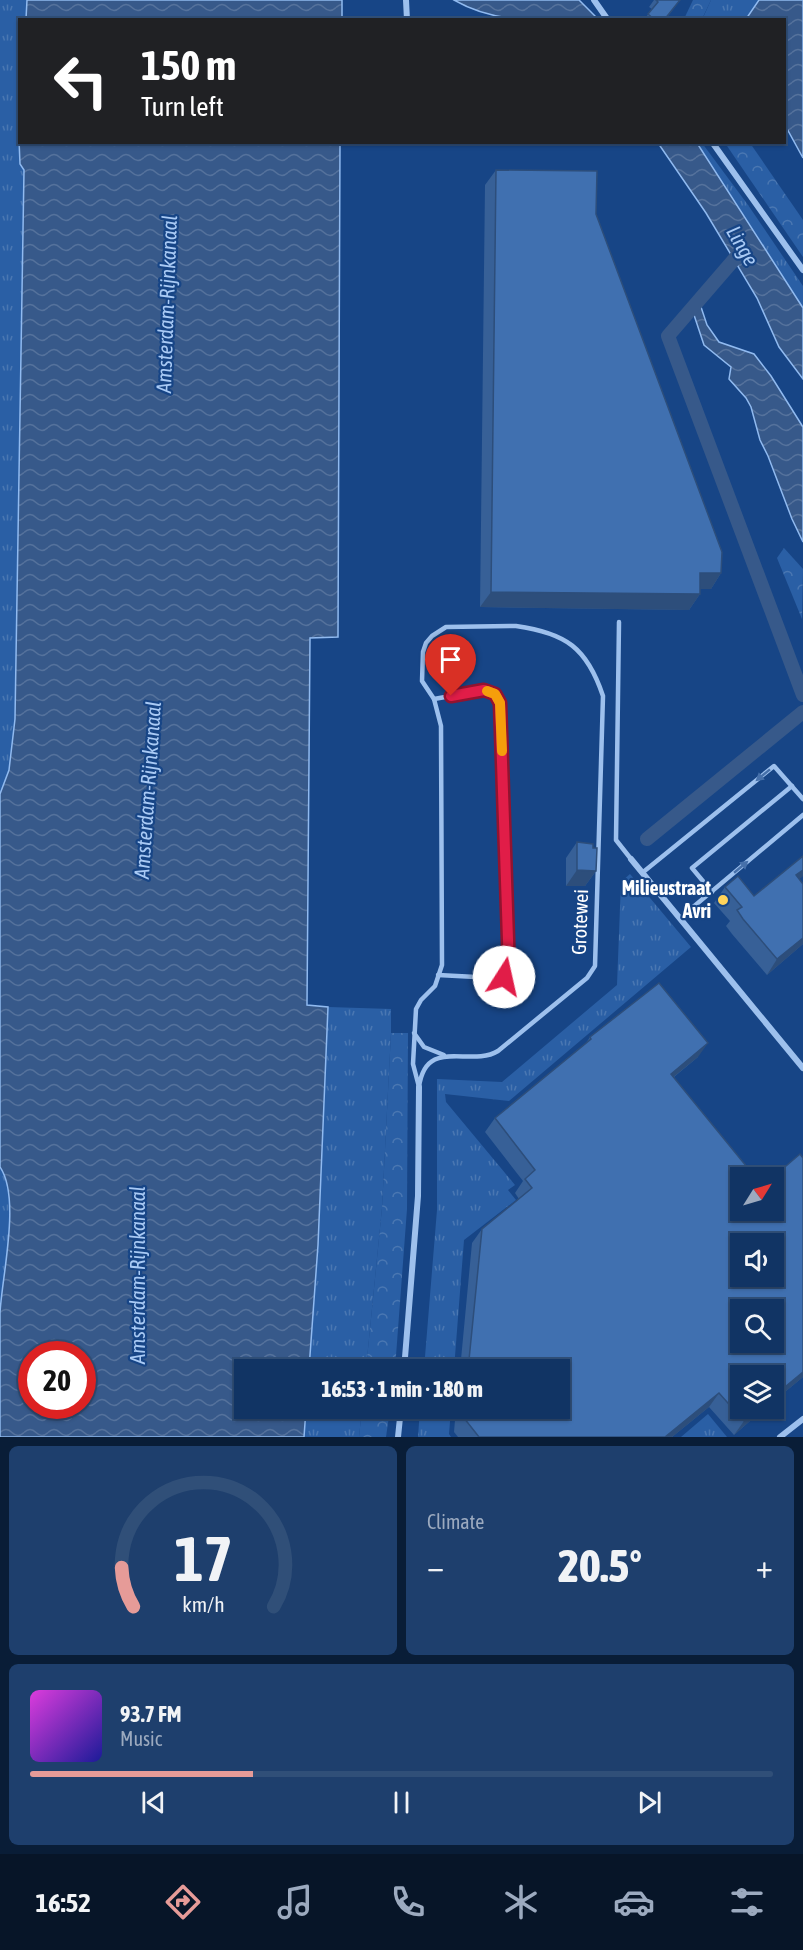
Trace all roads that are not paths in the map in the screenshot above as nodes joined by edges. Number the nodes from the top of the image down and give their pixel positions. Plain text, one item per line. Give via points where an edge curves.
1 (406, 0) edge
2 (594, 0) edge
3 (407, 18) edge
4 (607, 18) edge
5 (713, 144) edge
6 (803, 270) edge
7 (619, 622) dead end
8 (434, 699) junction
9 (792, 786) junction
10 (803, 799) edge
11 (803, 815) edge
12 (631, 859) joint
13 (642, 873) junction
14 (712, 892) junction
15 (680, 918) junction
16 (438, 975) junction
17 (414, 1033) junction
18 (444, 1055) junction
19 (803, 1068) edge
20 (419, 1087) junction
21 (405, 1359) edge
22 (399, 1419) edge
23 (803, 1419) edge
24 (398, 1437) edge
25 (780, 1437) edge

1 - 3 street
2 - 4 street
5 - 6 street
7 - 12 lane via 616,840
8 - 16 lane via 441,726 442,965
8 - 16 lane via 484,690 495,694 500,703 509,969 504,977 495,978
8 - 18 lane, Grotewei via 422,681 423,652 426,643 446,627 516,626 541,631 574,646 590,663 603,696 596,958 592,973 490,1055
9 - 10 lane
9 -> 13 lane via 774,766
9 - 14 lane via 692,868
14 -> 11 lane
12 - 13 street
13 - 15 street
14 - 15 lane
15 - 19 street
16 - 17 lane via 435,986 416,1009
17 - 18 lane via 424,1047
17 - 20 lane via 413,1064
18 - 20 lane via 423,1071
20 - 21 street via 418,1196
22 - 24 street
23 - 25 street

